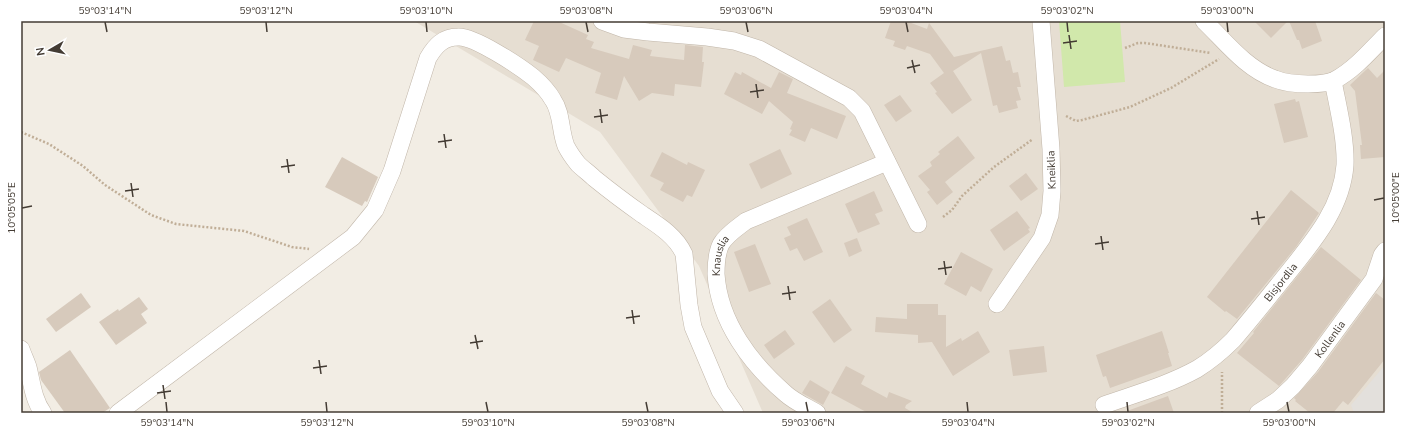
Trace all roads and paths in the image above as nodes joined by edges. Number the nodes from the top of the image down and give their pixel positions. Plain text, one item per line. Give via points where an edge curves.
1 (602, 21) edge
2 (1041, 21) edge
3 (1204, 21) edge
4 (1385, 36) edge
5 (1125, 48) dead end
6 (1214, 53) dead end
7 (1218, 55) dead end
8 (1333, 81) junction
9 (1047, 103) junction
10 (1049, 125) junction
11 (21, 132) edge
12 (887, 162) junction
13 (943, 217) dead end
14 (918, 224) dead end
15 (1385, 251) edge
16 (332, 253) junction
17 (997, 304) dead end
18 (21, 349) edge
19 (1220, 352) junction
20 (1104, 404) dead end
21 (42, 413) edge
22 (118, 413) edge
23 (735, 413) edge
24 (817, 413) edge
25 (1222, 413) edge
26 (1258, 413) edge

1 - 12 street via 624,29 707,37 734,41 759,49 849,98 862,111
2 - 9 street, Kneiklia
3 - 8 street via 1243,59 1260,72 1275,79 1295,84
4 - 8 street via 1354,67
5 - 6 path via 1145,43
7 - 9 path via 1222,57 1171,88 1115,112 1076,121
8 - 19 street, Bisjordlia via 1345,165 1342,185 1334,206 1308,248 1233,340
9 - 10 street, Kneiklia
10 - 13 path via 994,167
10 - 17 street, Kneiklia via 1052,191 1050,215 1042,238
11 - 16 path via 84,166 105,185 151,215 176,224 244,231 292,247
12 - 14 street
12 - 24 street, Knauslia via 746,221 728,235 718,255 716,277 720,300 741,343 755,363 787,395
15 - 26 street, Kollenlia via 1374,279 1310,366 1278,400
16 - 22 street
16 - 23 street via 353,237 375,210 392,171 428,58 434,48 441,41 450,38 460,36 468,39 488,48 533,77 554,101 567,147 579,164 614,194 662,228 681,248 684,254 693,326 720,391
18 - 21 street
19 - 20 street, Bisjordlia via 1174,380
19 - 25 path

